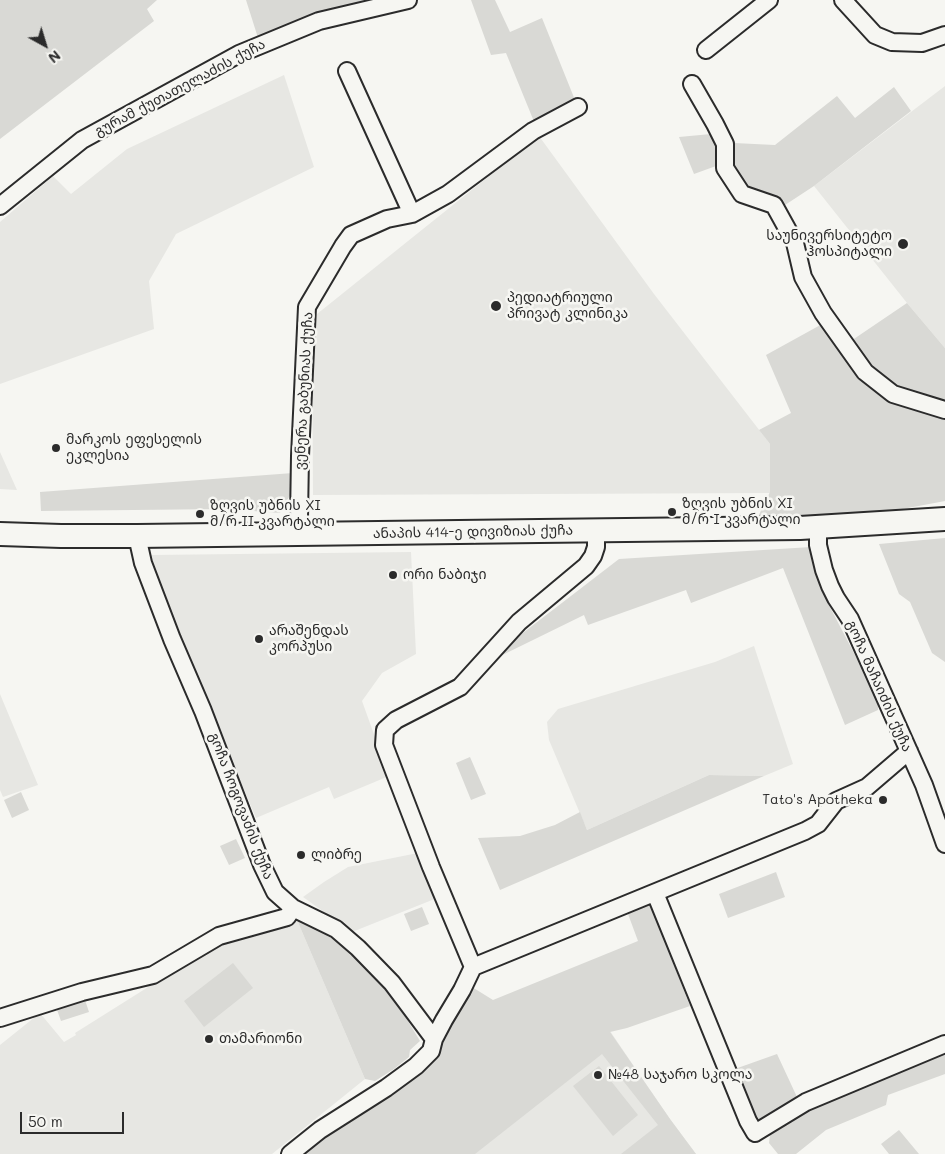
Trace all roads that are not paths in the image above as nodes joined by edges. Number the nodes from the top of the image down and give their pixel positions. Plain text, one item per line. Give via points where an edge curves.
1 (408, 0) edge
2 (768, 0) edge
3 (843, 0) edge
4 (945, 35) edge
5 (706, 50) dead end
6 (348, 71) dead end
7 (692, 84) dead end
8 (578, 107) dead end
9 (0, 206) edge
10 (412, 214) junction
11 (945, 410) edge
12 (945, 519) edge
13 (818, 528) junction
14 (596, 530) junction
15 (0, 534) edge
16 (303, 534) junction
17 (138, 536) junction
18 (909, 751) junction
19 (945, 844) edge
20 (655, 893) junction
21 (293, 908) junction
22 (473, 967) junction
23 (0, 1018) edge
24 (434, 1039) junction
25 (945, 1044) edge
26 (290, 1154) edge

1 - 9 street, გურამ ქუთათელაძის ქუჩა via 319,20 239,54 82,140
2 - 5 street
3 - 4 street via 875,35 892,42 922,43
6 - 10 street
7 - 11 street via 725,144 725,168 742,194 774,205 795,243 803,277 823,313 865,372 893,394
8 - 10 street, ვენერა გაბუნიას ქუჩა via 534,132 448,194
10 - 16 street, ვენერა გაბუნიას ქუჩა via 387,219 351,235 307,307 300,456 299,518
12 - 13 main road, ანაპის 414-ე დივიზიას ქუჩა
13 - 14 main road, ანაპის 414-ე დივიზიას ქუჩა
13 - 18 street, გოჩა მაჩაიძის ქუჩა via 818,545 830,586 850,619
14 - 16 main road, ანაპის 414-ე დივიზიას ქუჩა
14 - 22 street via 596,547 586,566 519,622 460,687 396,720 386,730 384,745
15 - 17 main road, ანაპის 414-ე დივიზიას ქუჩა
16 - 17 main road, ანაპის 414-ე დივიზიას ქუჩა
17 - 21 street, გოჩა ჩოგოვაძის ქუჩა via 143,563 262,865 275,892
18 - 19 street, გოჩა მაჩაიძის ქუჩა
18 - 20 street via 867,787 836,801 818,824
20 - 22 street
20 - 25 street via 755,1133 806,1102
21 - 23 street via 287,917 219,936 153,975 82,992
21 - 24 street, გოჩა ჩოგოვაძის ქუჩა via 336,929 358,948 392,983
22 - 24 street
24 - 26 street via 431,1051 416,1066

